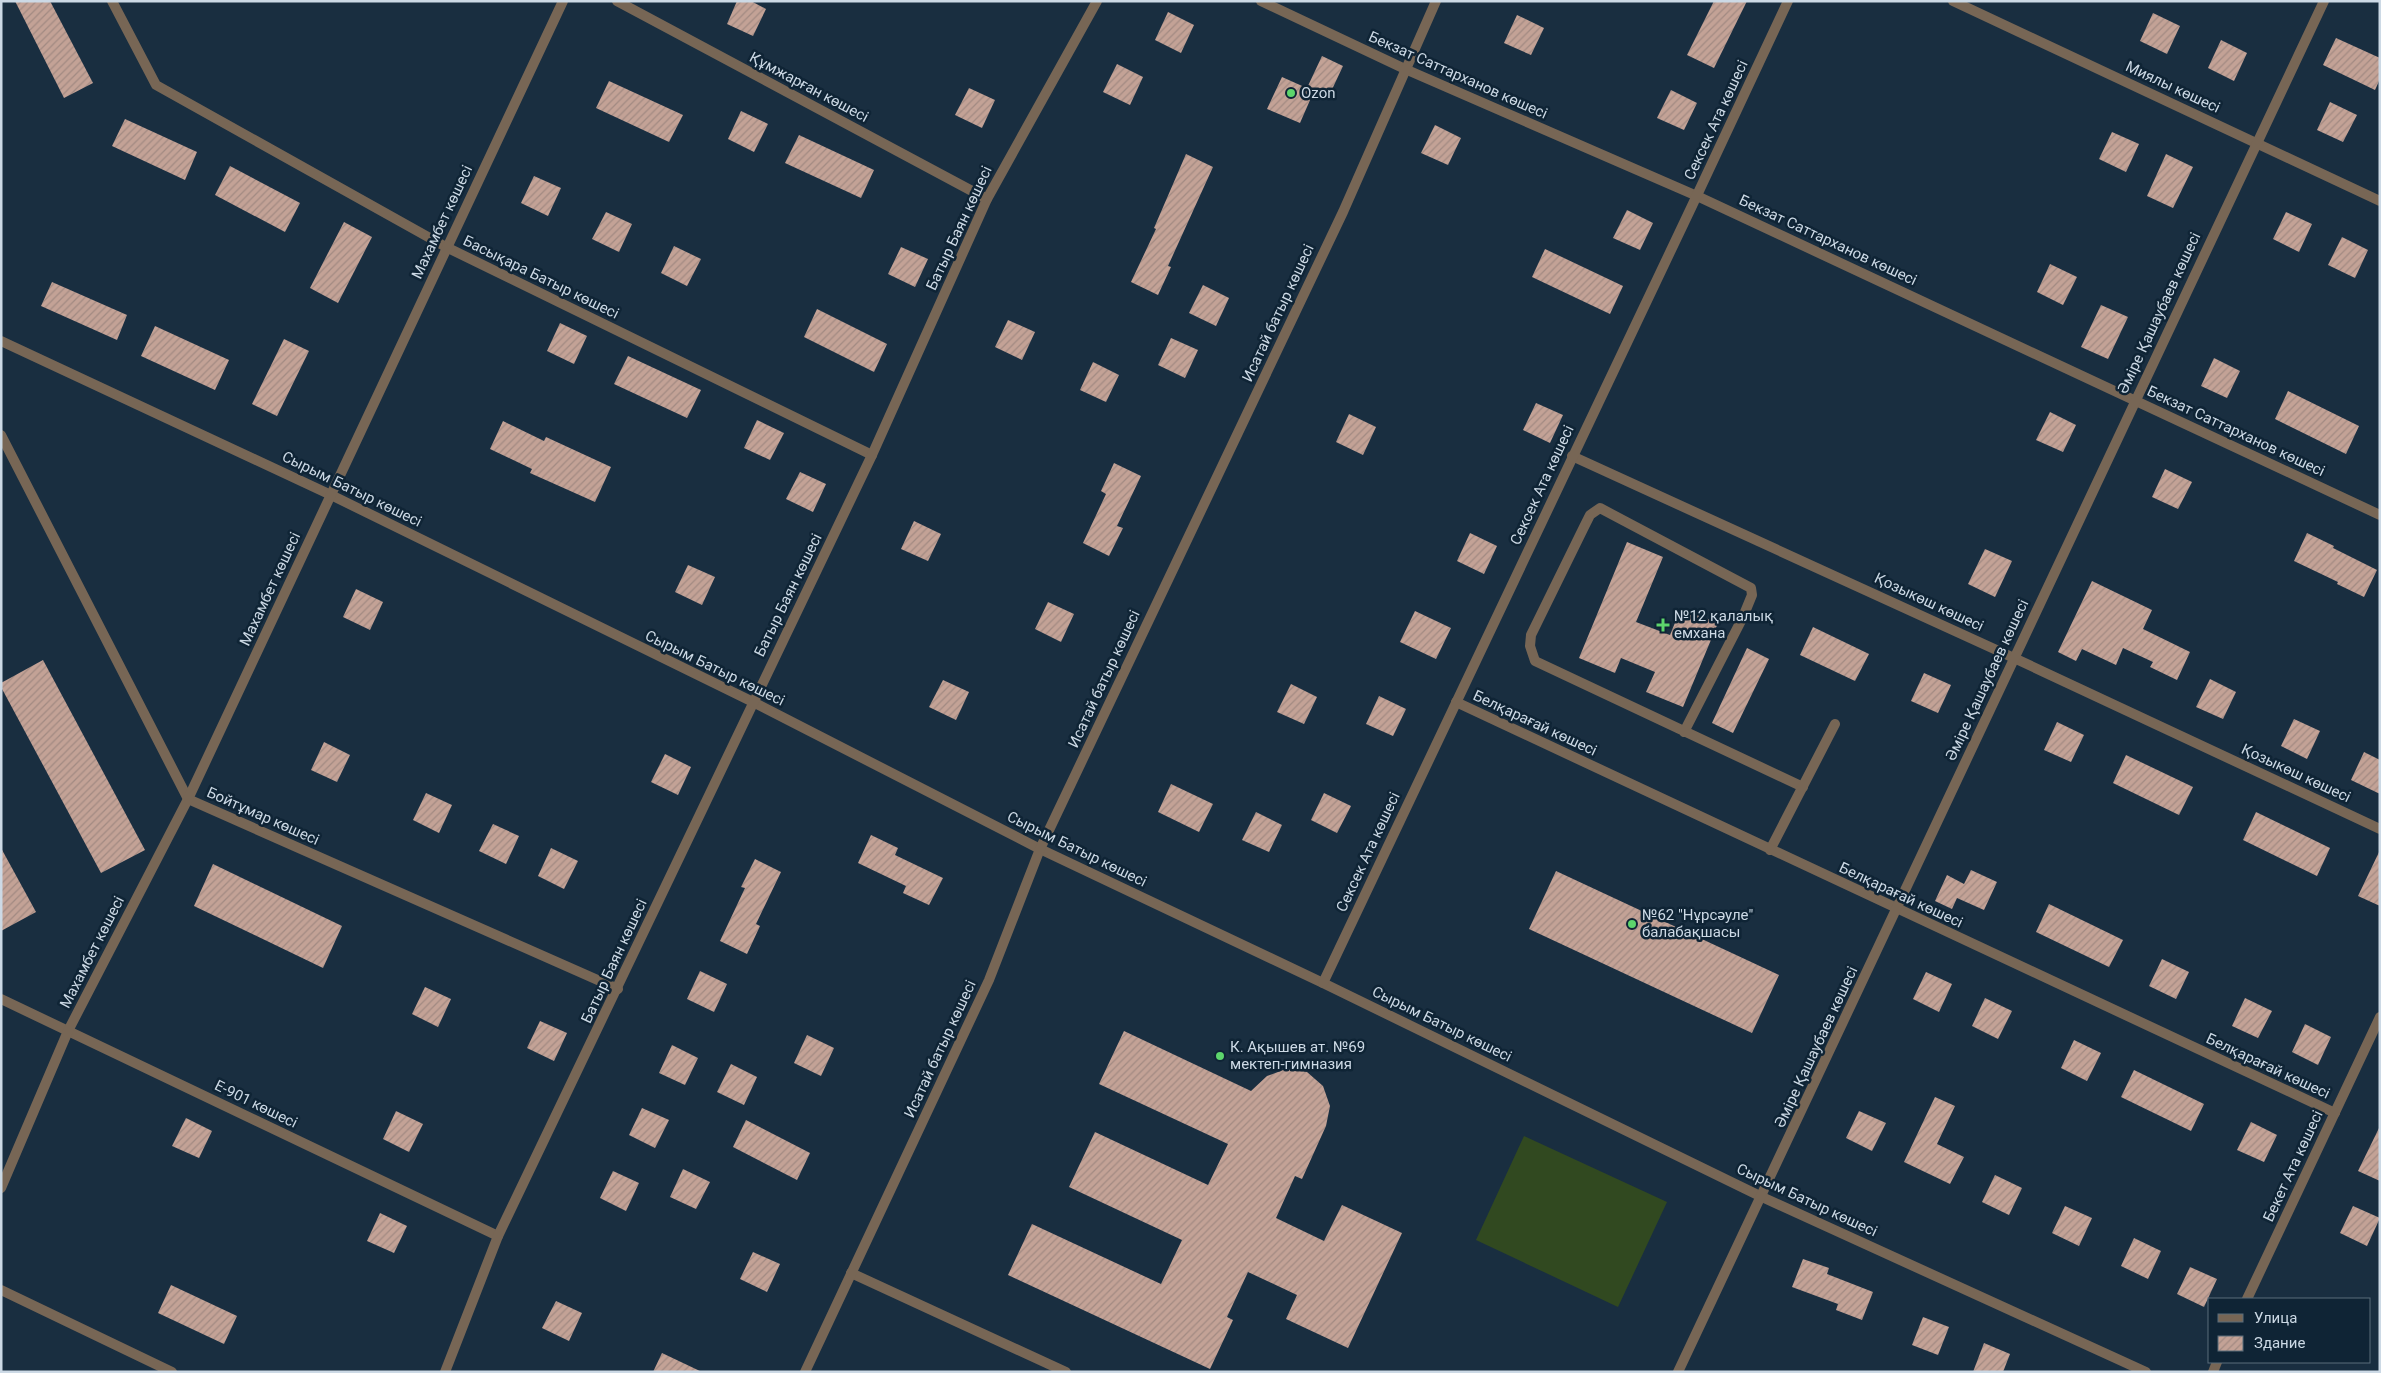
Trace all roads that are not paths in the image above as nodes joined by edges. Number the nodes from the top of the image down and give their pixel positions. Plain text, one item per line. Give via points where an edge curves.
1 (112, 1) edge
2 (563, 1) edge
3 (617, 1) edge
4 (1096, 1) edge
5 (1261, 1) edge
6 (1436, 1) edge
7 (1788, 1) edge
8 (1953, 1) edge
9 (2324, 1) edge
10 (1405, 70) junction
11 (2256, 142) junction
12 (1697, 196) junction
13 (987, 200) junction
14 (2380, 201) edge
15 (446, 247) junction
16 (1, 341) edge
17 (2135, 400) junction
18 (1, 435) edge
19 (872, 455) junction
20 (1572, 456) junction
21 (331, 495) junction
22 (2380, 515) edge
23 (2014, 658) junction
24 (753, 702) junction
25 (1456, 702) junction
26 (1836, 724) dead end
27 (1684, 732) junction
28 (1803, 787) junction
29 (188, 799) junction
30 (2380, 830) edge
31 (1040, 849) junction
32 (1770, 850) junction
33 (1897, 909) junction
34 (1323, 983) junction
35 (618, 989) junction
36 (1, 999) edge
37 (2380, 1017) edge
38 (68, 1031) junction
39 (2335, 1113) junction
40 (1, 1188) edge
41 (1762, 1197) junction
42 (498, 1236) junction
43 (851, 1272) junction
44 (1, 1290) edge
45 (2247, 1298) edge
46 (172, 1372) edge
47 (445, 1372) edge
48 (805, 1372) edge
49 (1066, 1372) edge
50 (1678, 1372) edge
51 (2146, 1372) edge

1 - 15 street, Басықара Батыр көшесі via 156,85
2 - 15 street, Махамбет көшесі
3 - 13 street, Құмжарған көшесі
4 - 13 street, Батыр Баян көшесі
5 - 10 street, Бекзат Саттарханов көшесі
6 - 10 street, Исатай батыр көшесі
7 - 12 street, Сексек Ата көшесі
8 - 11 street, Миялы көшесі
9 - 11 street, Әміре Қашаубаев көшесі
10 - 12 street, Бекзат Саттарханов көшесі
10 - 31 street, Исатай батыр көшесі via 1343,212
11 - 14 street, Миялы көшесі
11 - 17 street, Әміре Қашаубаев көшесі
12 - 17 street, Бекзат Саттарханов көшесі
12 - 20 street, Сексек Ата көшесі
13 - 19 street, Батыр Баян көшесі
15 - 19 street, Басықара Батыр көшесі
15 - 21 street, Махамбет көшесі
16 - 21 street, Сырым Батыр көшесі
17 - 22 street, Бекзат Саттарханов көшесі
17 - 23 street, Әміре Қашаубаев көшесі
18 - 29 street, Бойтұмар көшесі
19 - 24 street, Батыр Баян көшесі
20 - 23 street, Қозыкөш көшесі
20 - 25 street, Сексек Ата көшесі
21 - 24 street, Сырым Батыр көшесі
21 - 29 street, Махамбет көшесі
23 - 30 street, Қозыкөш көшесі
23 - 33 street, Әміре Қашаубаев көшесі
24 - 31 street, Сырым Батыр көшесі
24 - 35 street, Батыр Баян көшесі
25 - 32 street, Белқарағай көшесі
25 - 34 street, Сексек Ата көшесі
26 - 28 street
27 - 27 street via 1743,617 1752,596 1751,588 1600,508 1590,515 1531,636 1530,646 1535,661
27 - 28 street
28 - 32 street
29 - 35 street, Бойтұмар көшесі
29 - 38 street, Махамбет көшесі
31 - 34 street, Сырым Батыр көшесі
31 - 43 street, Исатай батыр көшесі via 989,980
32 - 33 street, Белқарағай көшесі
33 - 39 street, Белқарағай көшесі
33 - 41 street, Әміре Қашаубаев көшесі
34 - 41 street, Сырым Батыр көшесі
35 - 42 street, Батыр Баян көшесі
36 - 38 street, Е-901 көшесі
37 - 39 street, Бекет Ата көшесі
38 - 40 street, Махамбет көшесі
38 - 42 street, Е-901 көшесі
39 - 45 street, Бекет Ата көшесі
41 - 50 street, Әміре Қашаубаев көшесі
41 - 51 street, Сырым Батыр көшесі
42 - 47 street, Батыр Баян көшесі
43 - 48 street, Исатай батыр көшесі
43 - 49 street
44 - 46 street

